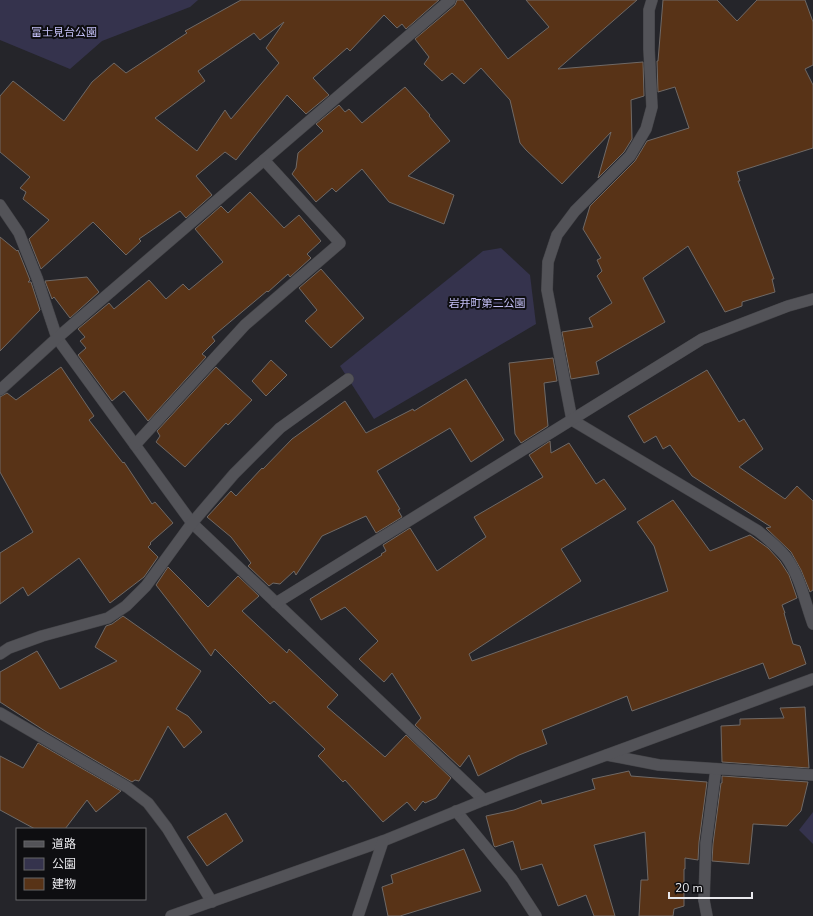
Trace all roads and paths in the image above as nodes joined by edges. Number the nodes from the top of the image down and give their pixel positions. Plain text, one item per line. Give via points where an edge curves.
1 (450, 0) edge
2 (652, 0) edge
3 (264, 160) junction
4 (0, 205) edge
5 (813, 299) edge
6 (57, 338) junction
7 (348, 378) dead end
8 (0, 390) edge
9 (572, 420) junction
10 (135, 445) junction
11 (192, 523) junction
12 (276, 603) junction
13 (813, 624) edge
14 (0, 654) edge
15 (813, 679) edge
16 (0, 713) edge
17 (606, 755) junction
18 (716, 768) junction
19 (813, 775) edge
20 (484, 800) junction
21 (456, 812) junction
22 (383, 841) junction
23 (212, 902) junction
24 (171, 916) edge
25 (358, 916) edge
26 (536, 916) edge
27 (707, 916) edge

1 - 3 street
2 - 9 street via 649,10 649,49 652,108 646,128 630,156 575,211 556,235 548,262 547,290
3 - 6 street
3 - 10 street via 340,243 245,325
4 - 6 street via 19,233
5 - 9 street via 702,339
6 - 8 street
6 - 10 street
7 - 11 street via 280,428 234,474
9 - 12 street
9 - 13 street via 758,531 773,543 786,557 798,580
10 - 11 street
11 - 12 street
11 - 14 street via 146,586 126,606 108,618 42,636
12 - 20 street
15 - 17 street
16 - 23 street via 127,787 148,803 167,828
17 - 18 street via 659,764
17 - 20 street
18 - 19 street
18 - 27 street via 706,842 704,900
20 - 21 street
21 - 22 street
21 - 26 street via 512,879
22 - 23 street
22 - 25 street
23 - 24 street

